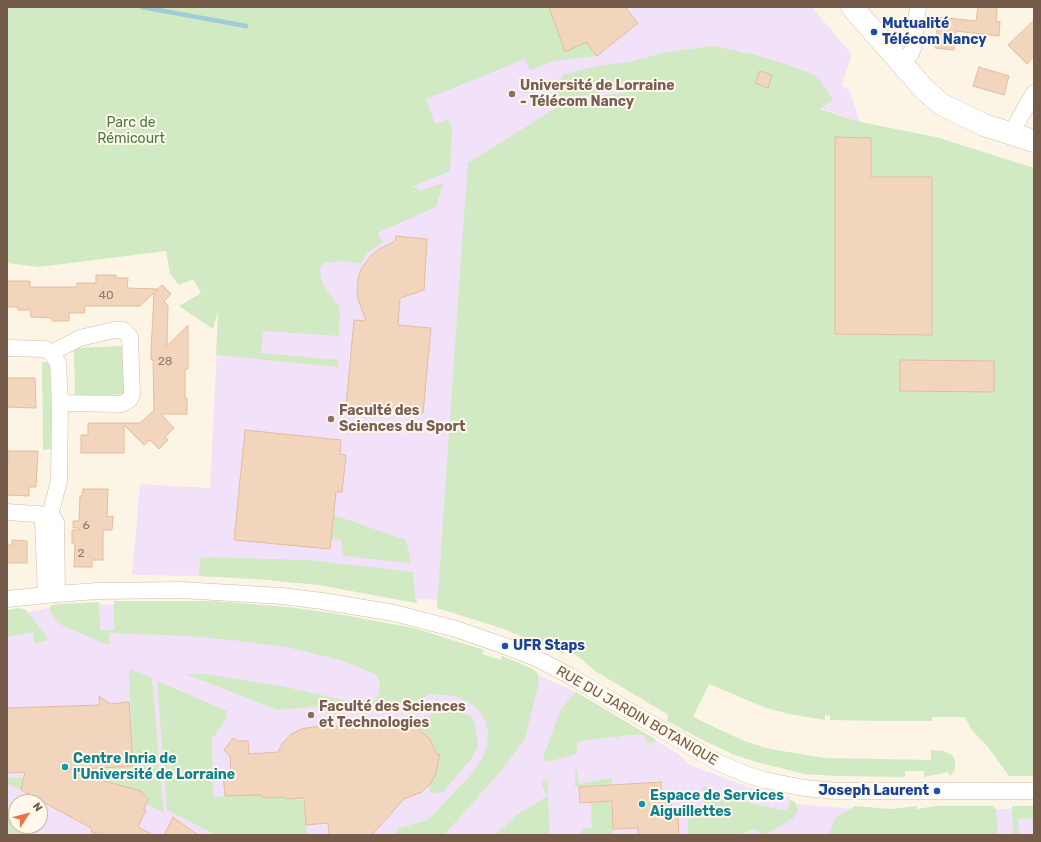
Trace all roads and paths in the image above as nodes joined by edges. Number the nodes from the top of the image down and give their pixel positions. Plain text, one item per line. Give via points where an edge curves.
1 (852, 7) edge
2 (918, 7) edge
3 (901, 63) junction
4 (1034, 93) edge
5 (1011, 133) junction
6 (1034, 141) edge
7 (7, 348) edge
8 (51, 353) junction
9 (60, 404) junction
10 (7, 512) edge
11 (50, 515) junction
12 (51, 594) junction
13 (7, 599) edge
14 (1034, 790) edge

1 - 3 main road
2 - 3 street via 913,48 911,54
3 - 5 main road via 941,104 984,125
4 - 5 street
5 - 6 main road
7 - 8 street via 45,349
8 - 9 street via 58,363
8 - 9 street via 80,338 114,330 123,330 130,337 130,399 121,404
9 - 11 street via 59,481
10 - 11 street
11 - 12 street via 56,522
12 - 13 street, RUE DU JARDIN BOTANIQUE
12 - 14 street, RUE DU JARDIN BOTANIQUE via 143,590 231,592 309,600 394,613 456,629 536,658 717,762 764,780 837,791

